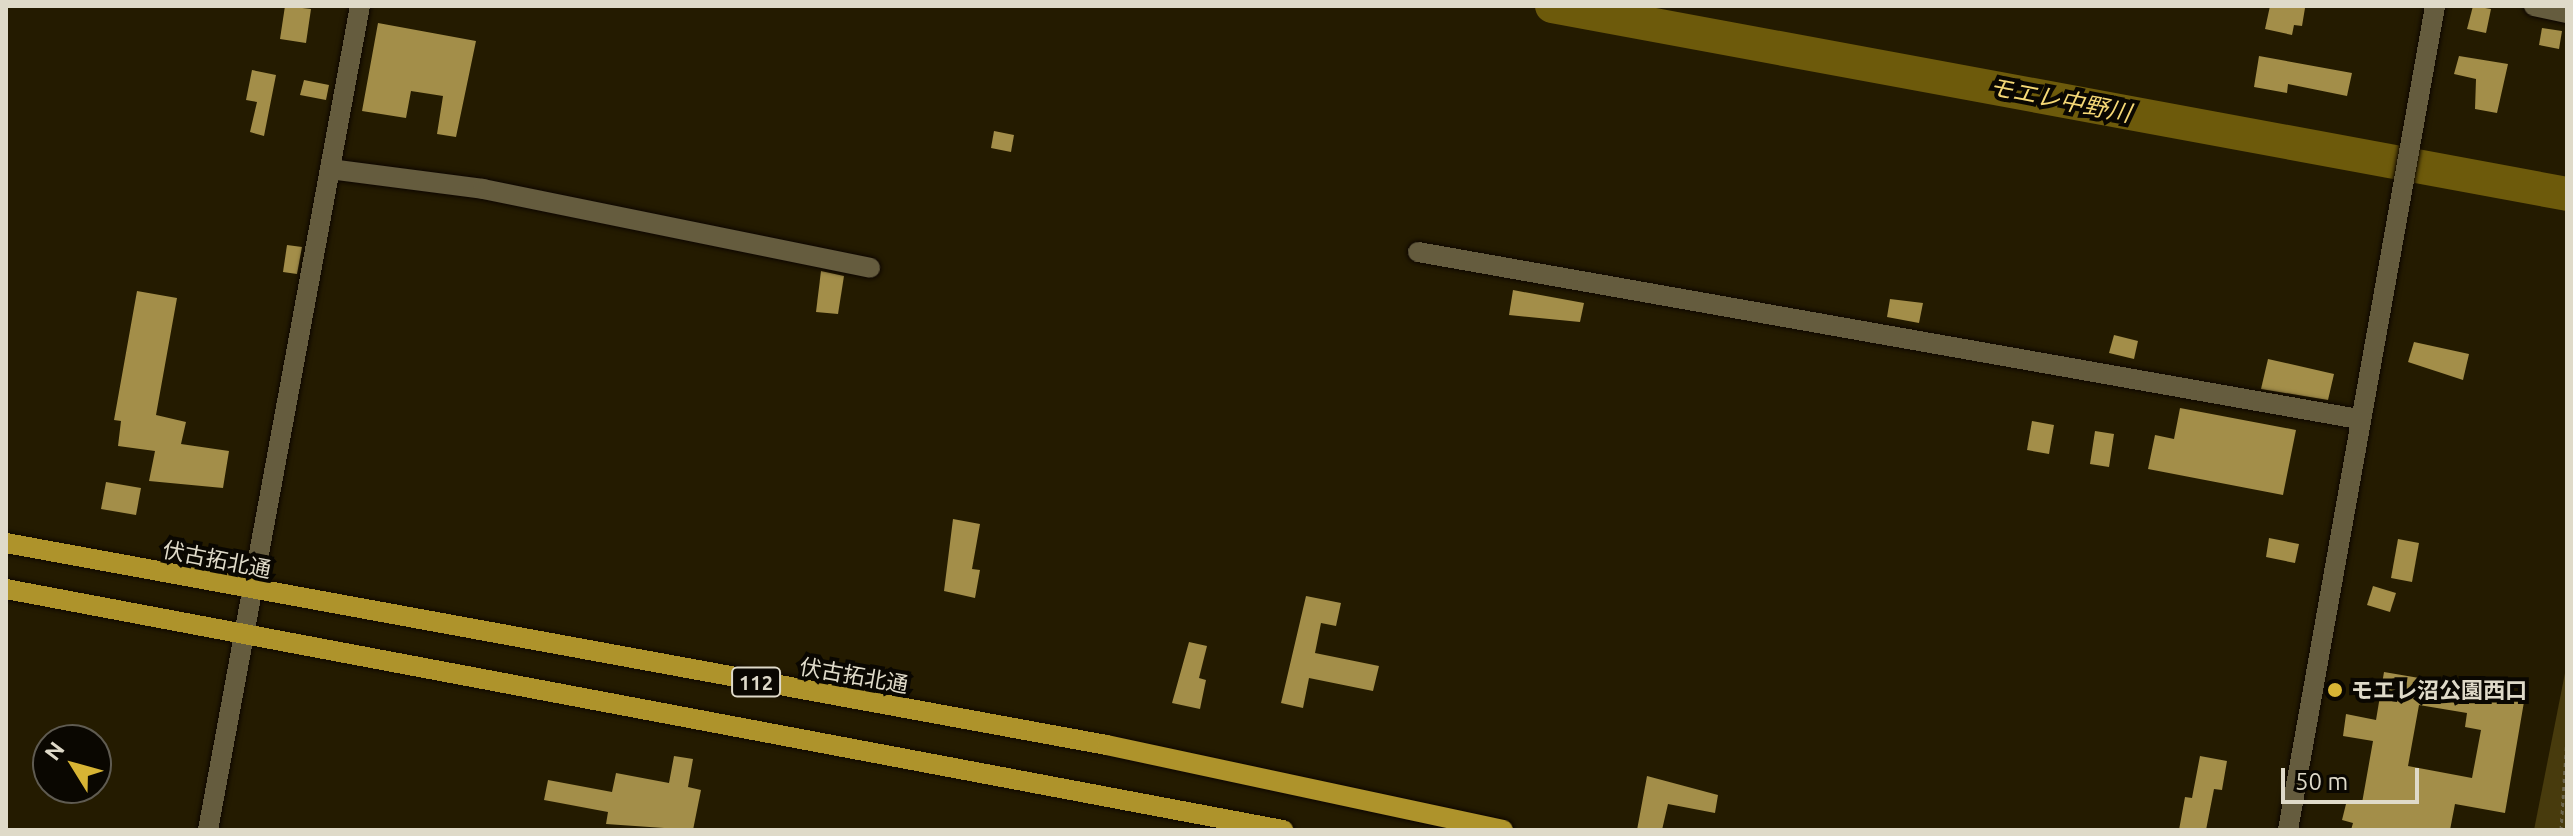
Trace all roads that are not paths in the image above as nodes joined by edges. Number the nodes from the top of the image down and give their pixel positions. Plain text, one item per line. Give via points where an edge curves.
1 (360, 6) edge
2 (2435, 6) edge
3 (2534, 6) edge
4 (2567, 13) edge
5 (330, 169) junction
6 (1418, 252) dead end
7 (870, 268) dead end
8 (2358, 419) junction
9 (6, 543) edge
10 (6, 589) edge
11 (254, 591) junction
12 (244, 636) junction
13 (208, 830) edge
14 (1283, 830) edge
15 (1503, 830) edge
16 (2288, 830) edge

1 - 5 street
2 - 8 street
3 - 4 street
5 - 7 street via 483,189
5 - 11 street
6 - 8 street
8 - 16 street
9 - 11 main road, 伏古拓北通 / 112
10 - 12 main road, 112
11 - 12 street
11 - 15 main road, 伏古拓北通 / 112 via 1107,745
12 - 13 street
12 - 14 main road, 112

